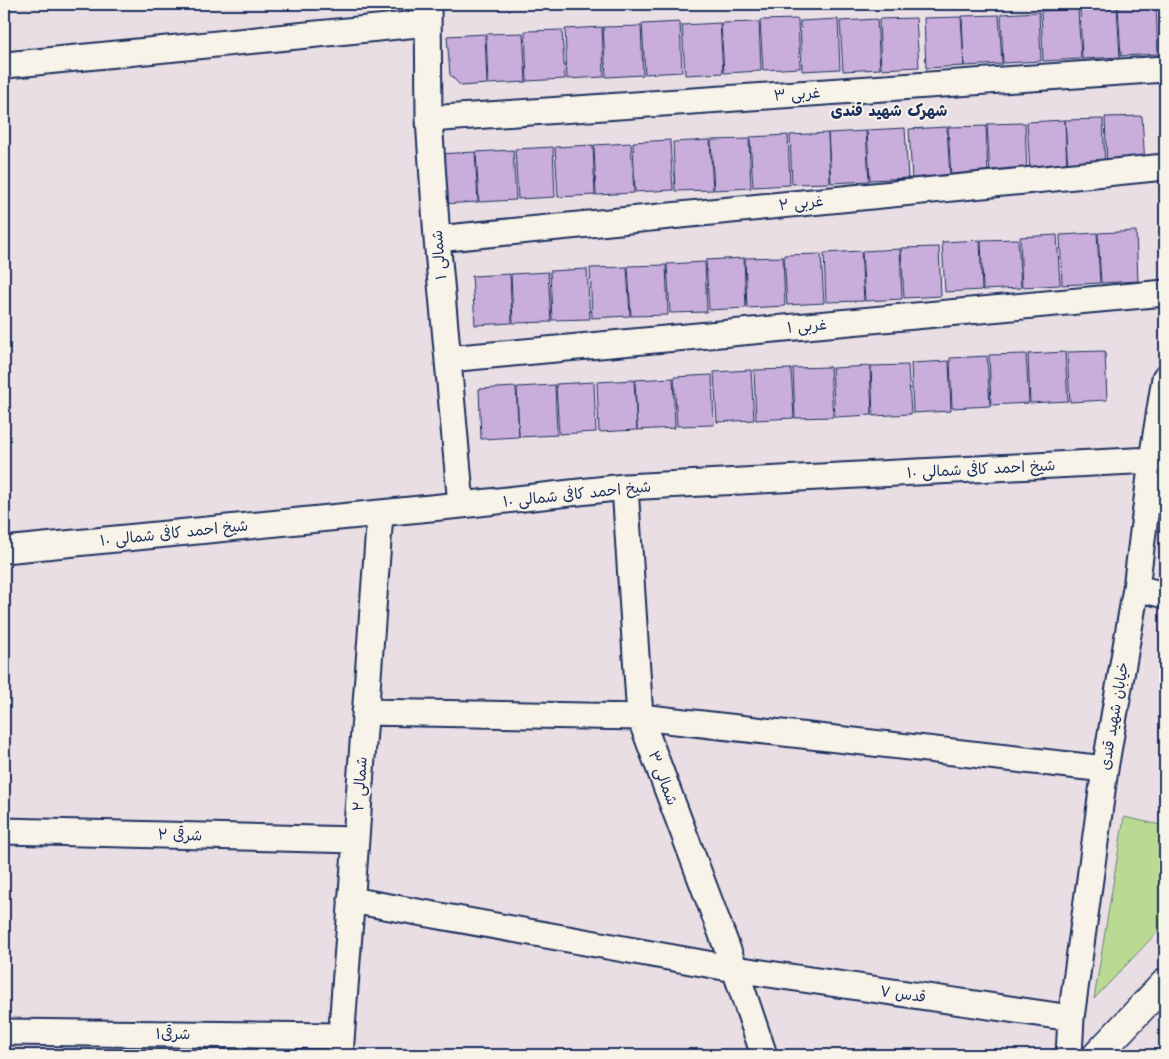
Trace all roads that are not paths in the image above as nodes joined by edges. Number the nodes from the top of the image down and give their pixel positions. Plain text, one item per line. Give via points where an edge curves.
1 (428, 13) edge
2 (6, 65) dead end
3 (1165, 69) edge
4 (429, 119) junction
5 (1165, 167) edge
6 (437, 239) junction
7 (1165, 293) edge
8 (448, 359) junction
9 (1165, 378) edge
10 (1163, 413) edge
11 (1152, 460) junction
12 (625, 487) junction
13 (461, 506) junction
14 (380, 514) junction
15 (4, 550) edge
16 (1136, 588) junction
17 (1165, 595) edge
18 (365, 712) junction
19 (640, 717) junction
20 (1105, 769) junction
21 (4, 831) edge
22 (356, 840) junction
23 (351, 900) junction
24 (735, 969) junction
25 (1165, 983) edge
26 (1071, 1018) junction
27 (4, 1032) edge
28 (341, 1045) edge
29 (764, 1055) edge
30 (1069, 1055) edge
31 (1097, 1055) edge

1 - 2 street
1 - 4 street, ۱ شمالی
3 - 4 street, غربی ۳
4 - 6 street, ۱ شمالی
5 - 6 street, ۲ غربی
6 - 8 street, ۱ شمالی
7 - 8 street, ۱ غربی
8 - 13 street, ۱ شمالی
9 - 10 street, خیابان شهید قندی
10 - 11 street, خیابان شهید قندی
11 - 12 street, شیخ احمد کافی شمالی ۱۰
11 - 16 street, خیابان شهید قندی
12 - 13 street, شیخ احمد کافی شمالی ۱۰
12 - 19 street, شمالی ۳
13 - 14 street, شیخ احمد کافی شمالی ۱۰
14 - 15 street, شیخ احمد کافی شمالی ۱۰
14 - 18 street, شمالی ۲
16 - 17 street
16 - 20 street, خیابان شهید قندی
18 - 19 street
18 - 22 street, شمالی ۲
19 - 20 street
19 - 24 street, شمالی ۳
20 - 26 street, خیابان شهید قندی
21 - 22 street, شرقی ۲
22 - 23 street, شمالی ۲
23 - 24 street, قدس ۷
23 - 28 street, شمالی ۲
24 - 26 street, قدس ۷
24 - 29 street, شمالی ۳
25 - 31 main road
26 - 30 street, خیابان شهید قندی
27 - 28 street, شرقی۱

